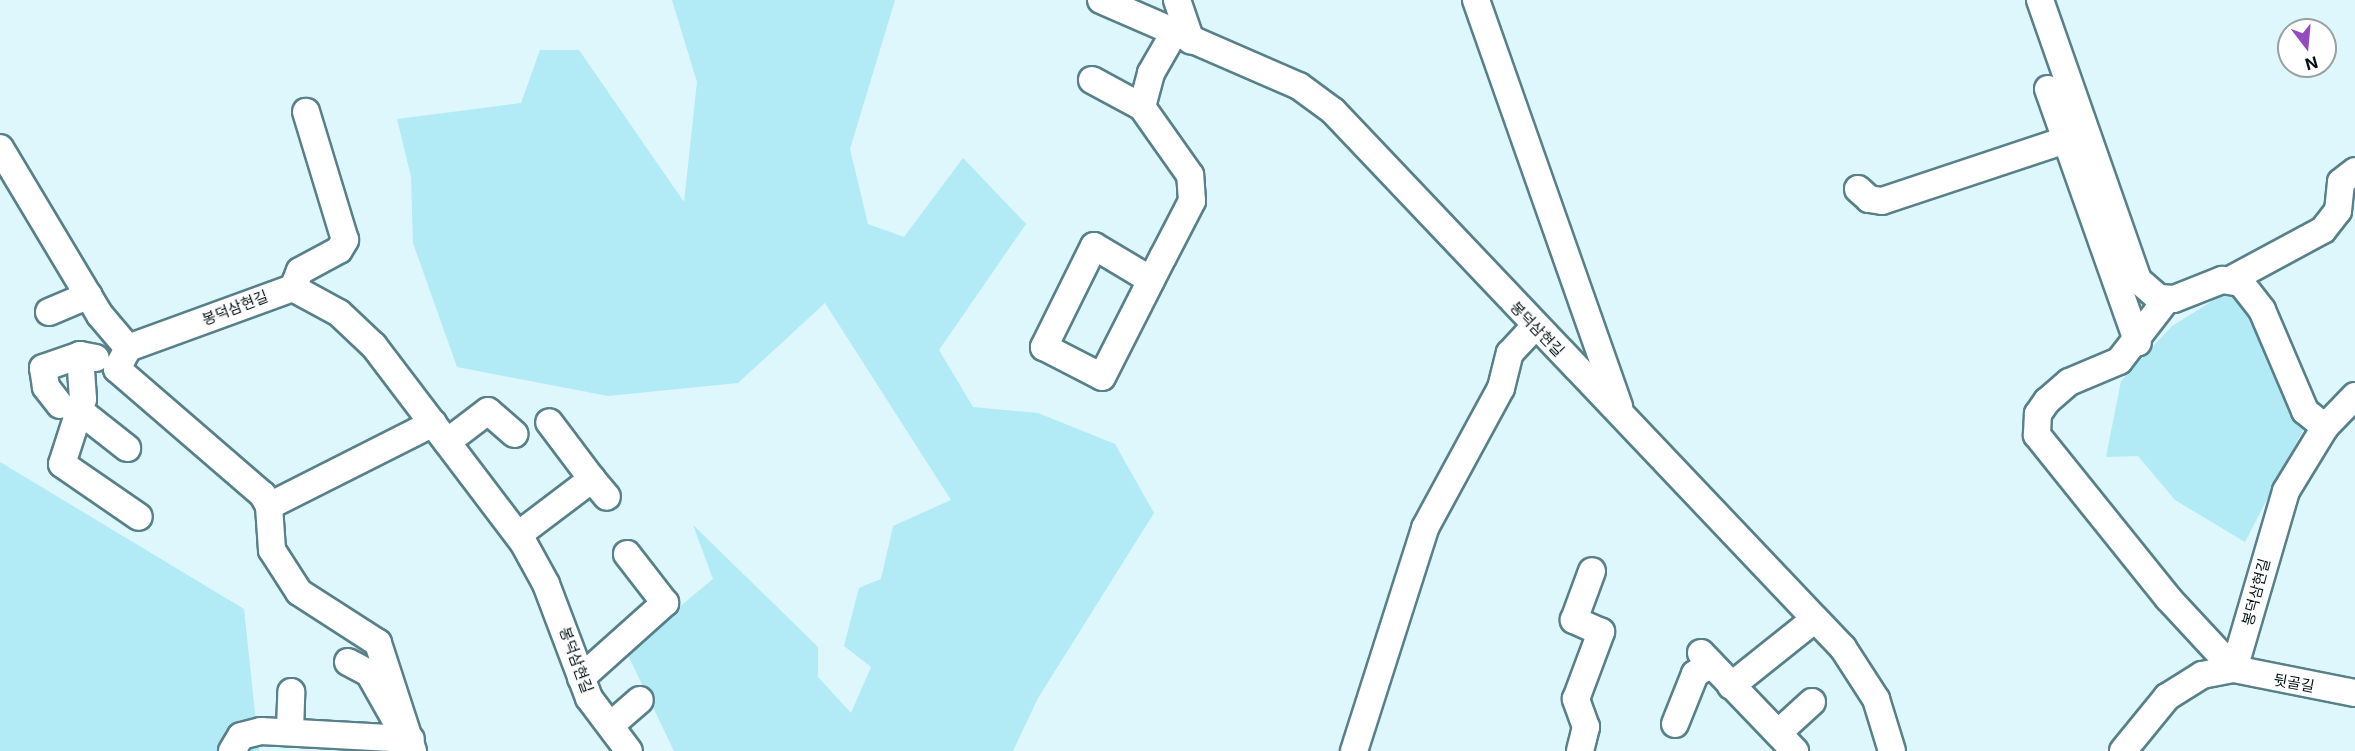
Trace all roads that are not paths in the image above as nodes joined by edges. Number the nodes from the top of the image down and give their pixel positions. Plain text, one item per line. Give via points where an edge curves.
1 (1101, 0) edge
2 (1177, 0) edge
3 (1476, 0) edge
4 (2040, 0) edge
5 (1183, 37) junction
6 (1092, 80) dead end
7 (2048, 89) dead end
8 (1142, 107) junction
9 (306, 112) dead end
10 (2065, 140) junction
11 (0, 148) edge
12 (2355, 171) edge
13 (1858, 189) dead end
14 (2232, 279) junction
15 (1151, 280) junction
16 (293, 288) junction
17 (89, 295) junction
18 (2167, 299) junction
19 (49, 312) dead end
20 (1535, 326) junction
21 (2138, 343) junction
22 (80, 355) junction
23 (123, 358) junction
24 (2355, 396) edge
25 (70, 408) junction
26 (1622, 416) junction
27 (549, 422) dead end
28 (2325, 427) junction
29 (440, 433) junction
30 (514, 434) dead end
31 (127, 448) dead end
32 (269, 506) junction
33 (139, 517) dead end
34 (518, 535) junction
35 (627, 554) dead end
36 (1592, 571) dead end
37 (1815, 619) junction
38 (348, 662) dead end
39 (2234, 669) junction
40 (581, 678) junction
41 (1731, 686) junction
42 (291, 692) dead end
43 (2355, 693) edge
44 (640, 700) dead end
45 (1812, 702) dead end
46 (1675, 724) dead end
47 (611, 725) junction
48 (290, 730) junction
49 (1778, 733) junction
50 (261, 741) edge
51 (338, 742) edge
52 (412, 745) edge
53 (232, 751) edge
54 (629, 751) edge
55 (1354, 751) edge
56 (1580, 751) edge
57 (1795, 751) edge
58 (1892, 751) edge
59 (2124, 751) edge

1 - 5 street, 봉덕삼현길
2 - 5 street
3 - 26 street
4 - 18 street via 2135,272 2146,289
5 - 8 street via 1151,73
5 - 20 street, 봉덕삼현길 via 1299,86 1333,111
6 - 8 street
7 - 10 street
8 - 15 street via 1190,175 1192,201
9 - 16 street via 345,240 339,250 300,271
10 - 13 street via 1882,201 1869,199
10 - 21 street
11 - 17 street
12 - 14 street via 2341,182 2338,211 2322,230
14 - 18 street
14 - 28 street via 2253,293 2297,395
15 - 15 street via 1101,377 1044,347 1094,246
16 - 23 street, 봉덕삼현길
16 - 29 street, 봉덕삼현길 via 339,313 374,346
17 - 19 street
17 - 23 street
18 - 21 street
20 - 26 street, 봉덕삼현길
20 - 55 street via 1510,353 1501,388 1425,528
21 - 39 street via 2119,361 2069,382 2047,401 2038,414 2037,435 2168,598
22 - 23 street
22 - 25 street
22 - 25 street via 34,370
23 - 32 street
24 - 28 street, 봉덕삼현길
25 - 31 street
25 - 33 street via 62,464
26 - 37 street, 봉덕삼현길
27 - 34 street via 599,488
28 - 39 street, 봉덕삼현길 via 2286,491
29 - 30 street via 488,411
29 - 32 street
29 - 34 street, 봉덕삼현길
32 - 52 street via 272,550 288,577 311,601 378,643
34 - 40 street, 봉덕삼현길 via 546,584
35 - 40 street via 665,603
36 - 56 street via 1574,620 1600,632 1576,699 1586,728
37 - 41 street
37 - 58 street, 봉덕삼현길 via 1876,699
38 - 52 street via 369,673 387,711
39 - 43 street, 뒷골길
39 - 59 street via 2202,675 2168,697
40 - 47 street, 봉덕삼현길
41 - 46 street via 1706,659 1695,674
41 - 49 street
42 - 48 street
44 - 47 street
45 - 49 street
47 - 54 street, 봉덕삼현길
48 - 50 street
48 - 51 street
49 - 57 street
50 - 53 street via 241,736
51 - 52 street

